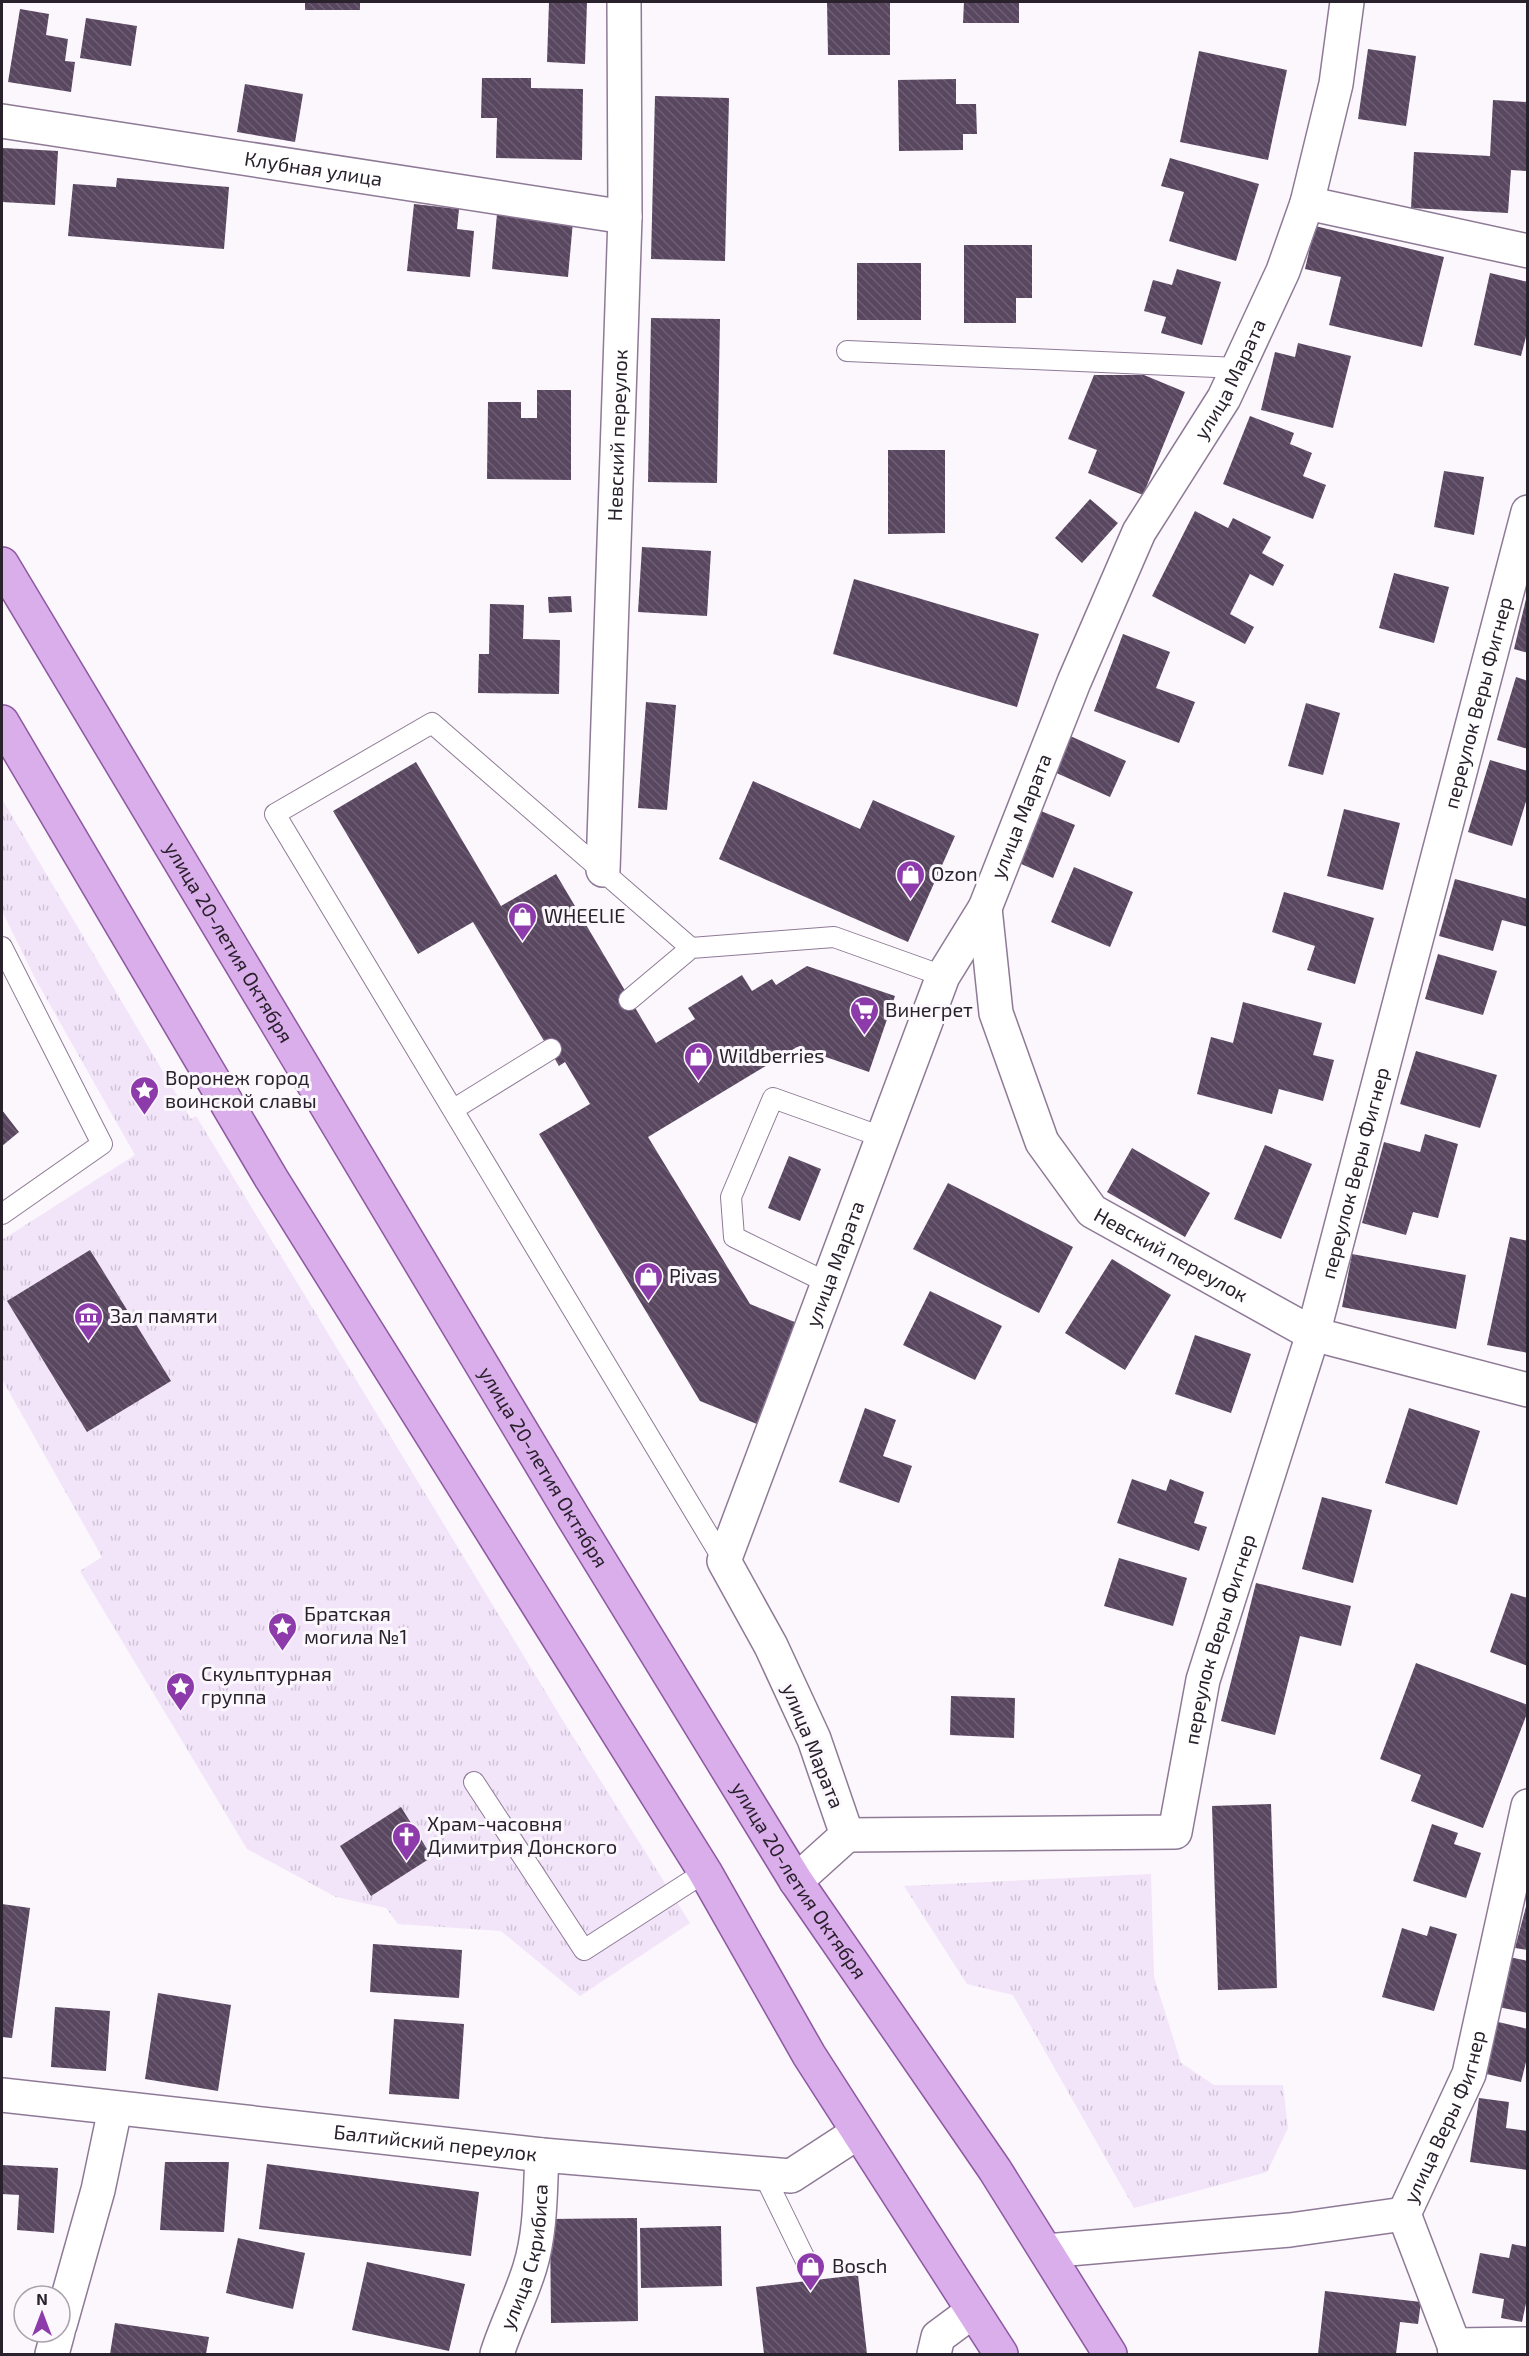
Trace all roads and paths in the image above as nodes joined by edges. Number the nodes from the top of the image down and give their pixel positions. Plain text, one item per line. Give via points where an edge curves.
1 (624, 2) edge
2 (1347, 2) edge
3 (2, 121) edge
4 (1307, 203) junction
5 (625, 217) junction
6 (1527, 251) edge
7 (847, 351) dead end
8 (1238, 368) junction
9 (1527, 512) edge
10 (2, 564) edge
11 (2, 722) edge
12 (603, 870) junction
13 (985, 908) junction
14 (2, 947) edge
15 (692, 948) junction
16 (943, 976) junction
17 (629, 1000) dead end
18 (551, 1049) dead end
19 (454, 1109) junction
20 (882, 1137) junction
21 (2, 1214) edge
22 (828, 1283) junction
23 (1313, 1334) junction
24 (1527, 1390) edge
25 (724, 1561) junction
26 (474, 1782) dead end
27 (1527, 1806) edge
28 (847, 1835) junction
29 (705, 1872) junction
30 (796, 1881) junction
31 (2, 2095) edge
32 (115, 2109) junction
33 (857, 2133) junction
34 (543, 2155) junction
35 (763, 2173) junction
36 (1404, 2214) junction
37 (1046, 2252) junction
38 (806, 2261) dead end
39 (72, 2284) edge
40 (973, 2311) junction
41 (1527, 2344) edge
42 (1455, 2350) edge
43 (497, 2355) edge
44 (934, 2355) edge
45 (1001, 2355) edge
46 (1110, 2355) edge

1 - 5 street, Невский переулок
2 - 4 street, улица Марата via 1336,84
3 - 5 street, Клубная улица
4 - 6 street
4 - 8 street, улица Марата via 1283,271
5 - 12 street, Невский переулок
7 - 8 lane
8 - 13 street, улица Марата via 1224,398 1140,532 1074,682
9 - 23 street, переулок Веры Фигнер
10 - 30 main road, улица 20-летия Октября via 573,1517
11 - 29 main road via 271,1178
12 - 15 lane
12 - 19 lane via 432,723 275,814
13 - 16 street, улица Марата
13 - 23 street, Невский переулок via 996,1013 1042,1142 1092,1211
14 - 21 lane via 102,1144
15 - 16 lane via 834,937
15 - 17 lane
16 - 20 street, улица Марата
18 - 19 lane
19 - 25 lane
20 - 22 street, улица Марата
20 - 22 lane via 773,1098 731,1197 734,1238
22 - 25 street, улица Марата
23 - 24 street, Невский переулок
23 - 28 street, переулок Веры Фигнер via 1203,1680 1175,1832
25 - 28 street, улица Марата via 771,1646 814,1740
26 - 29 lane via 584,1950
27 - 36 street, улица Веры Фигнер via 1469,2074
28 - 30 street
29 - 33 main road via 808,2055
30 - 37 main road, улица 20-летия Октября via 989,2160
31 - 32 street, Балтийский переулок
32 - 34 street, Балтийский переулок
32 - 39 street via 98,2190
33 - 35 street, Балтийский переулок via 791,2176
33 - 40 main road
34 - 35 street, Балтийский переулок
34 - 43 street, улица Скрибиса via 531,2267
35 - 38 lane
36 - 37 street, улица Веры Фигнер via 1290,2230
36 - 42 street
37 - 46 main road, улица 20-летия Октября
40 - 44 street via 938,2337
40 - 45 main road
41 - 42 street

